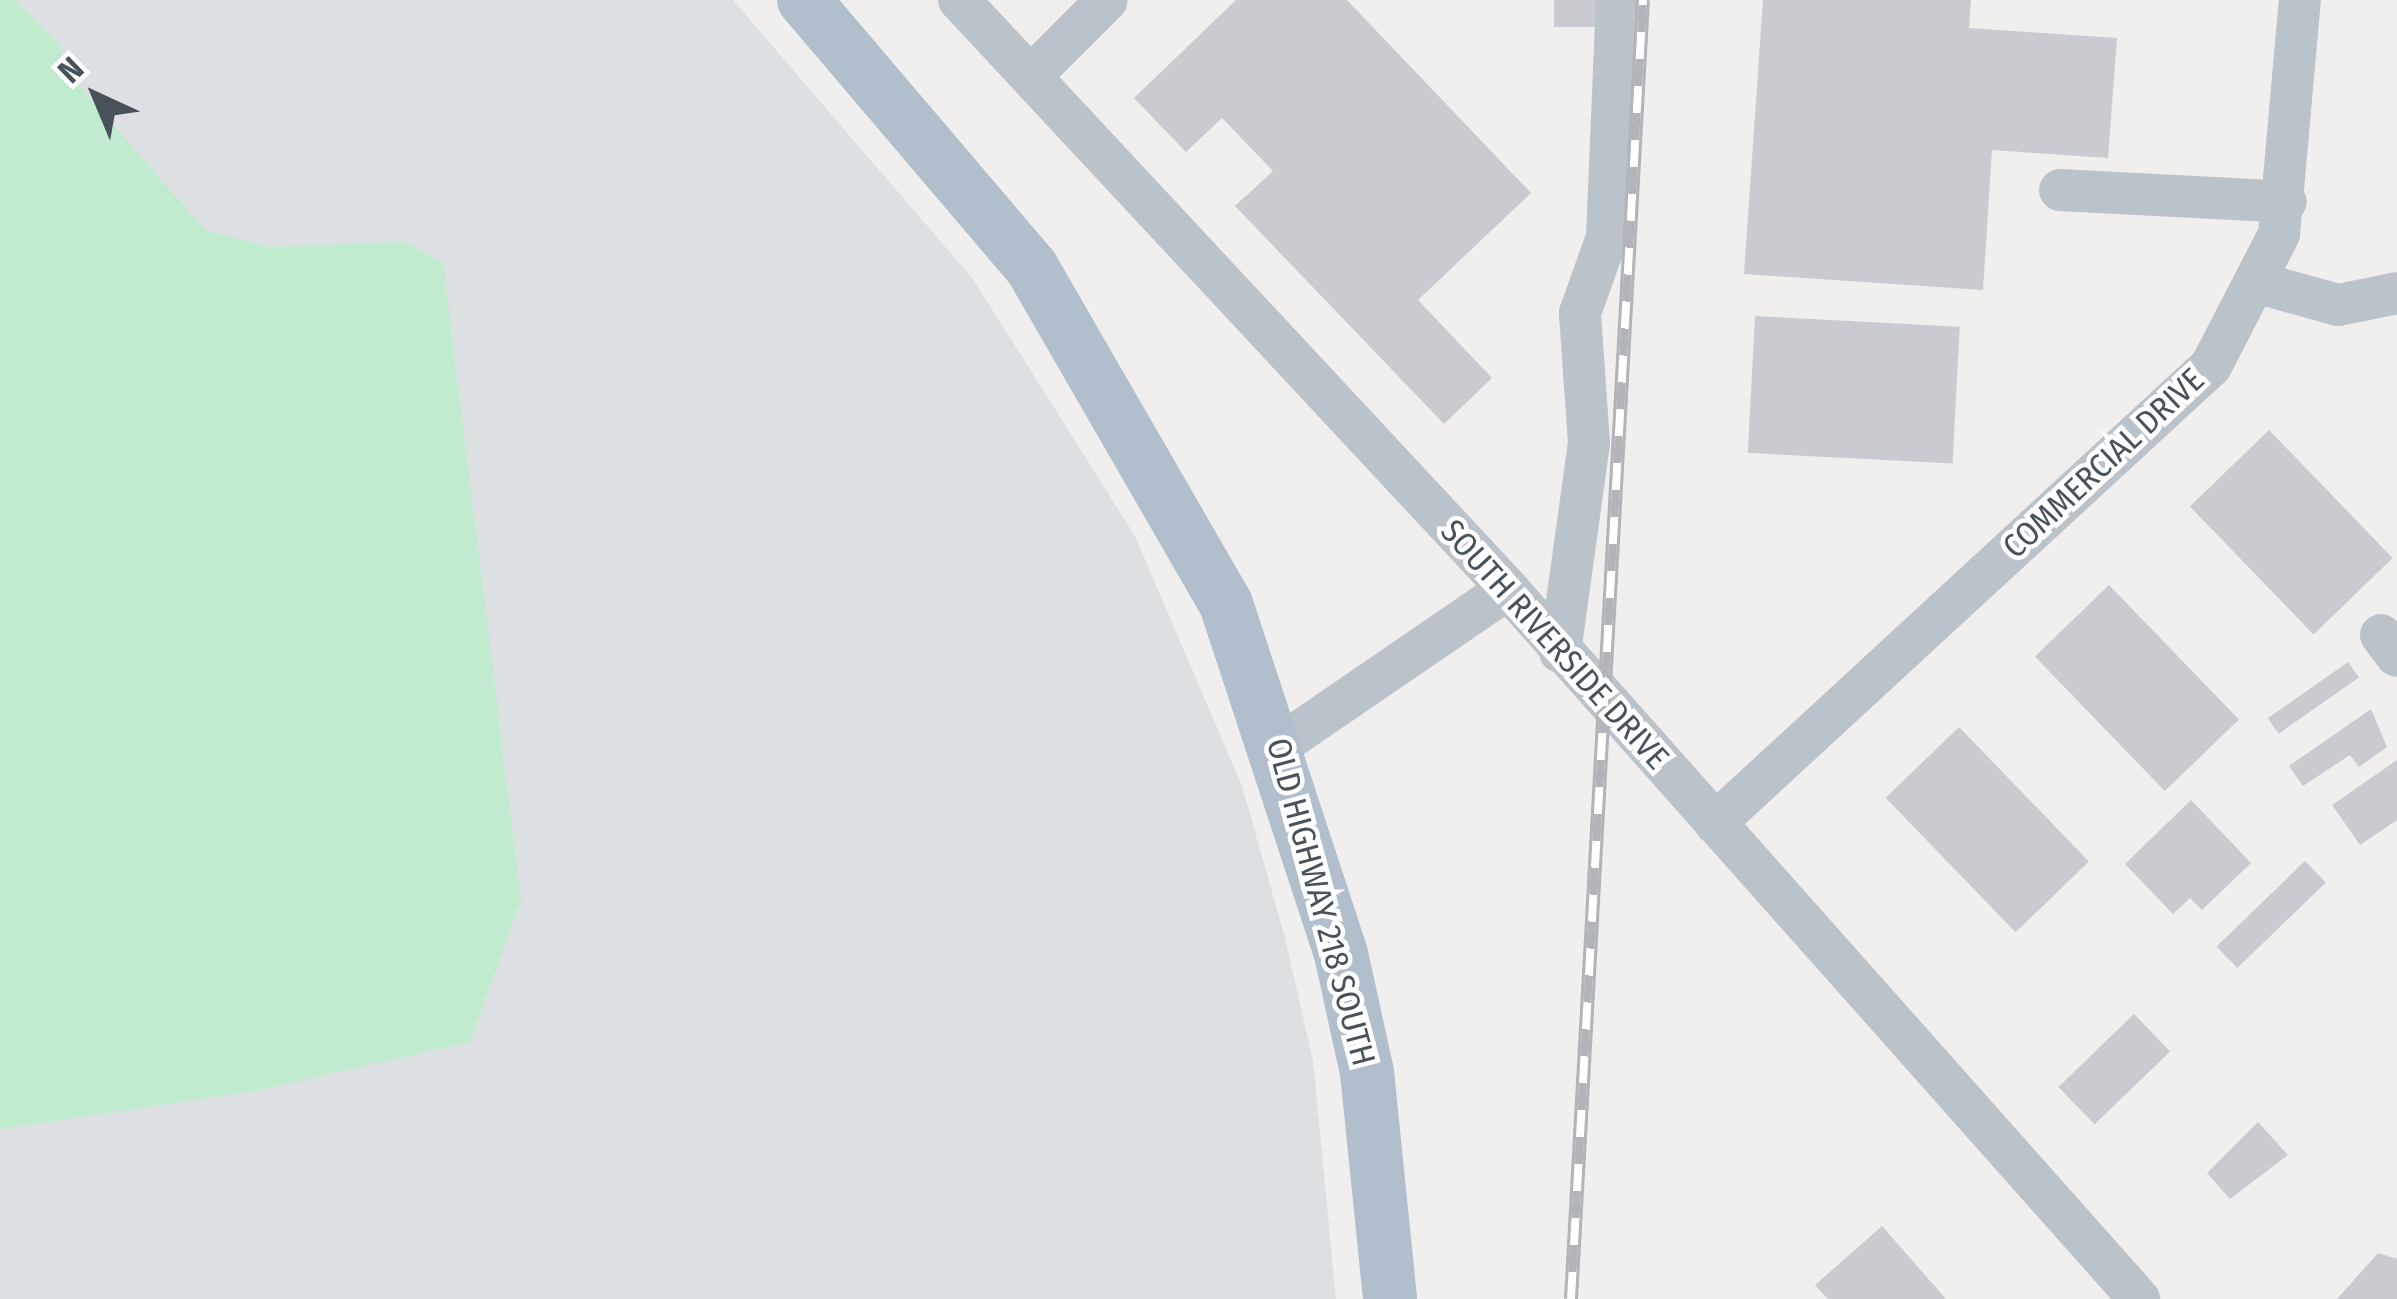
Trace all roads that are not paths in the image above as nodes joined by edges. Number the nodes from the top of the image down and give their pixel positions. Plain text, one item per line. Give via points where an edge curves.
1 (804, 0) edge
2 (959, 0) edge
3 (1107, 0) edge
4 (1617, 0) edge
5 (2300, 0) edge
6 (1031, 76) junction
7 (2060, 190) dead end
8 (2286, 202) junction
9 (2260, 283) junction
10 (2397, 293) edge
11 (1508, 589) junction
12 (1560, 652) junction
13 (1280, 745) junction
14 (1715, 823) junction
15 (1390, 1299) edge
16 (2139, 1299) edge

1 - 13 main road, OLD HIGHWAY 218 SOUTH via 957,172 1101,374 1226,604
2 - 6 street, SOUTH RIVERSIDE DRIVE
3 - 6 street
4 - 12 street via 1607,237 1580,313 1589,443
5 - 8 street, COMMERCIAL DRIVE
6 - 11 street, SOUTH RIVERSIDE DRIVE
7 - 8 street
8 - 9 street, COMMERCIAL DRIVE
9 - 10 street via 2338,305
9 - 14 street, COMMERCIAL DRIVE via 2211,366
11 - 12 street, SOUTH RIVERSIDE DRIVE
11 - 13 street
12 - 14 street, SOUTH RIVERSIDE DRIVE
13 - 15 main road, OLD HIGHWAY 218 SOUTH via 1367,1072
14 - 16 street, SOUTH RIVERSIDE DRIVE

